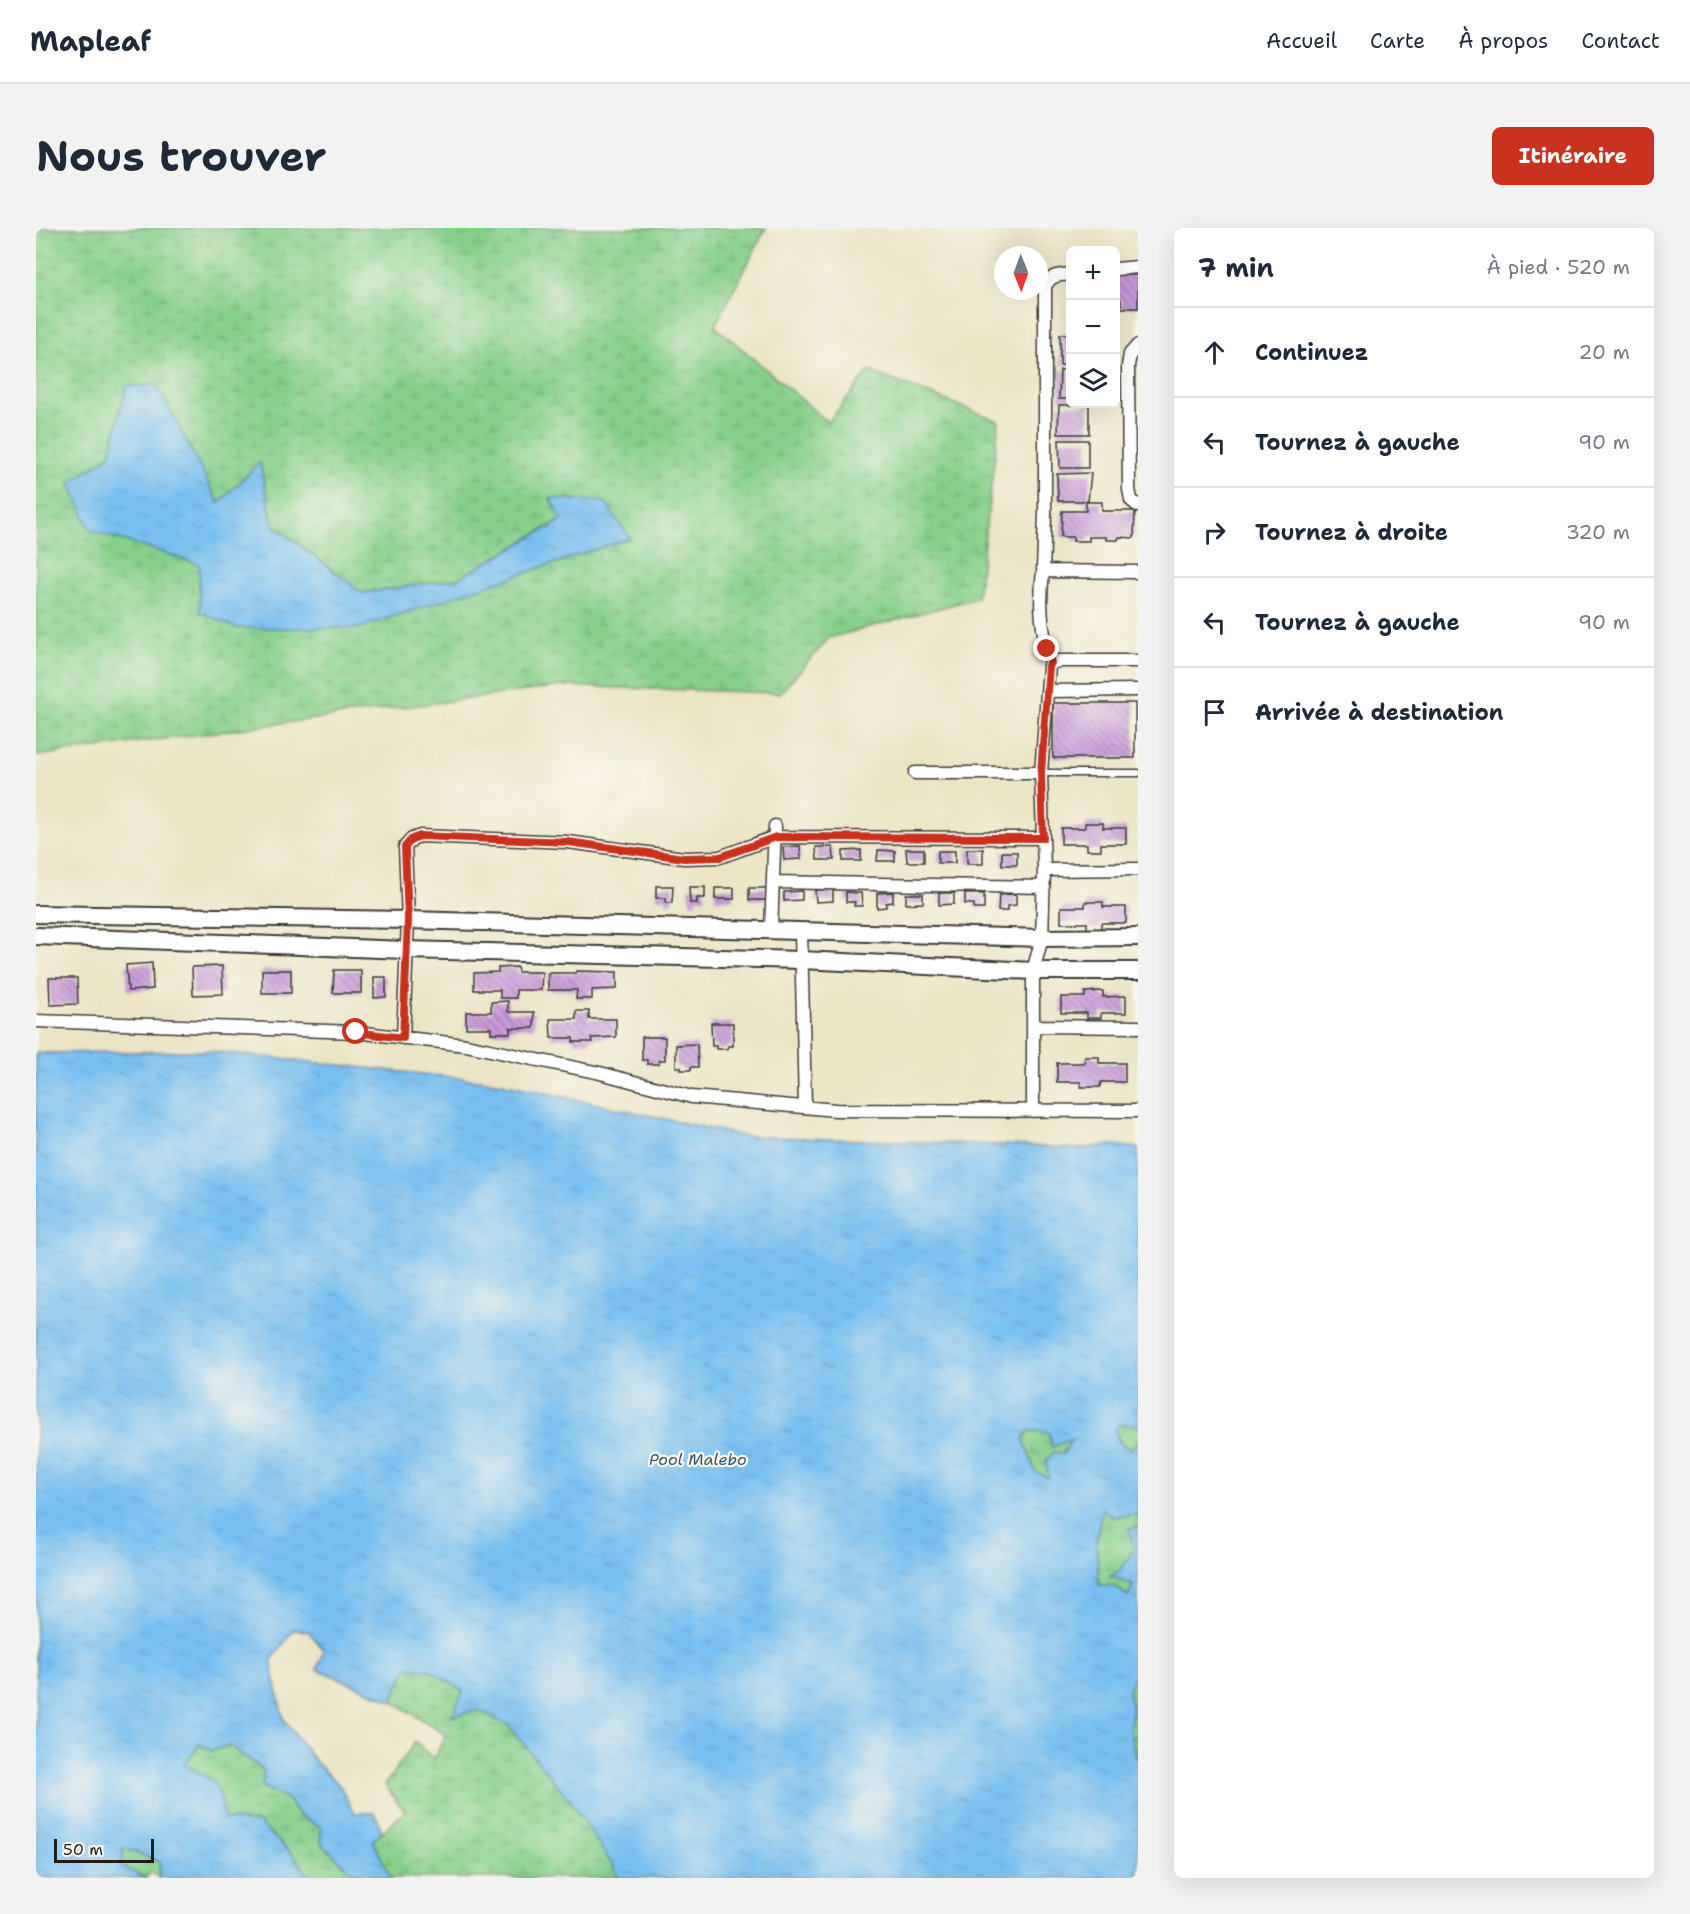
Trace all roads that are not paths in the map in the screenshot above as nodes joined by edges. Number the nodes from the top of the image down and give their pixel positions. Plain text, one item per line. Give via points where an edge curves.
1 (1138, 267) edge
2 (1120, 269) edge
3 (1066, 275) edge
4 (1138, 345) edge
5 (1138, 506) edge
6 (1043, 571) junction
7 (1138, 572) edge
8 (1138, 661) edge
9 (1051, 663) junction
10 (1138, 690) edge
11 (1047, 692) junction
12 (915, 773) dead end
13 (1041, 773) junction
14 (1138, 773) edge
15 (775, 832) junction
16 (1043, 838) junction
17 (1044, 870) junction
18 (1138, 870) edge
19 (773, 882) junction
20 (1044, 887) junction
21 (36, 914) edge
22 (408, 920) junction
23 (771, 931) junction
24 (801, 932) junction
25 (36, 936) edge
26 (1138, 937) edge
27 (1042, 938) junction
28 (406, 950) junction
29 (801, 960) junction
30 (1033, 971) junction
31 (1138, 971) edge
32 (36, 1021) edge
33 (1033, 1026) junction
34 (1138, 1027) edge
35 (403, 1038) junction
36 (805, 1107) junction
37 (1033, 1111) junction
38 (1138, 1111) edge

1 - 2 street
3 - 6 street via 1053,276 1045,287
4 - 5 street via 1130,354 1128,377 1130,489 1131,500
6 - 7 street
6 - 9 street via 1041,628
8 - 9 street
9 - 11 street
10 - 11 street
11 - 13 street
12 - 13 street
13 - 14 lane
13 - 16 street
15 - 16 street
15 - 19 street
15 - 22 street via 720,857 684,858 568,842 420,836 405,847
16 - 17 street
17 - 18 street
17 - 20 street
19 - 20 street
19 - 23 street
20 - 27 street
21 - 22 street
22 - 23 street
22 - 28 street
23 - 24 street
24 - 27 street
24 - 29 street
25 - 28 street
26 - 27 street
27 - 30 street
28 - 29 street
28 - 35 street
29 - 30 street
29 - 36 street
30 - 31 street
30 - 33 street
32 - 35 street via 356,1032
33 - 34 street
33 - 37 street
35 - 36 street via 477,1047 600,1072 692,1097
36 - 37 street
37 - 38 street

